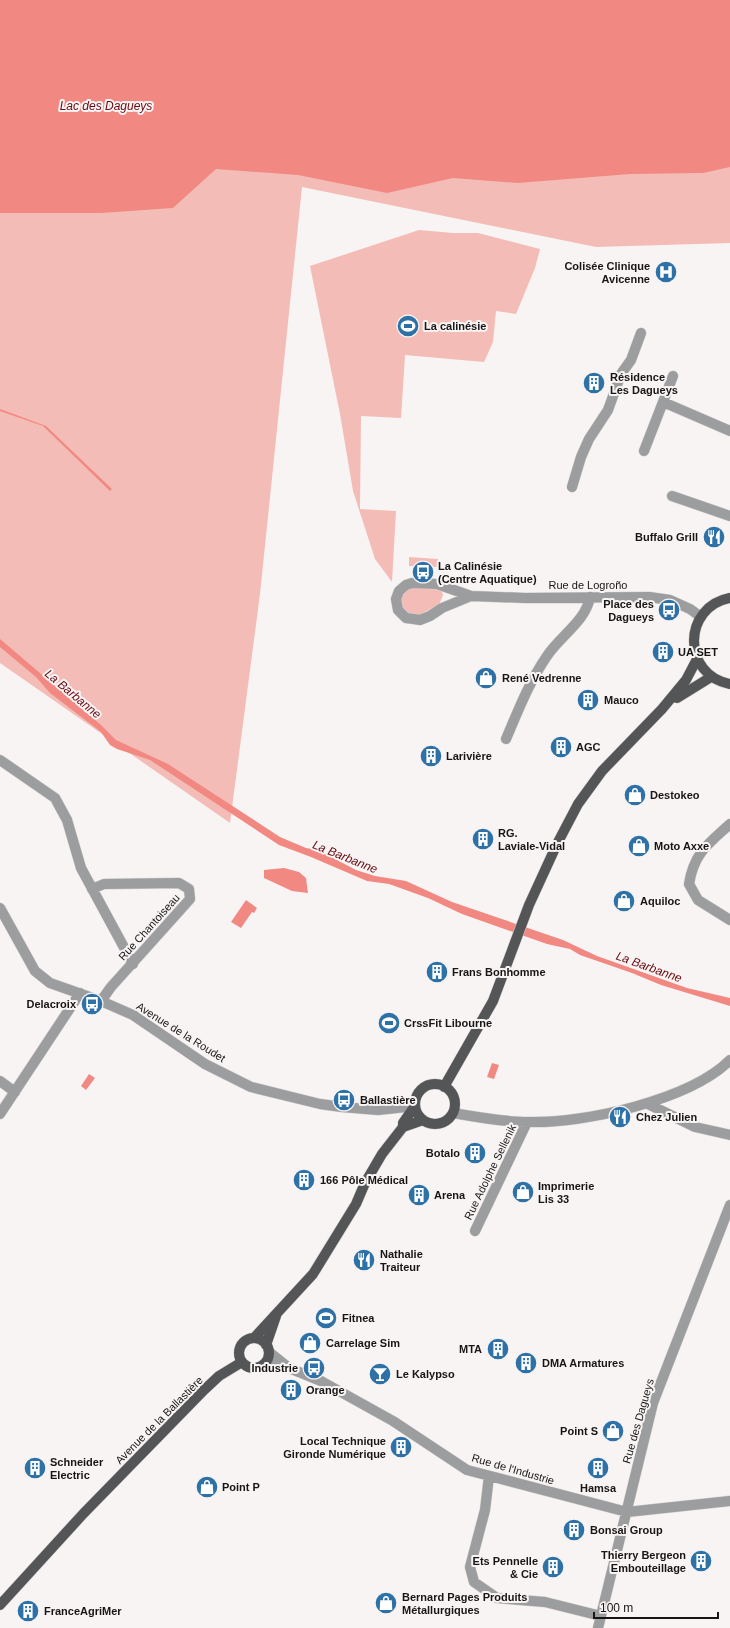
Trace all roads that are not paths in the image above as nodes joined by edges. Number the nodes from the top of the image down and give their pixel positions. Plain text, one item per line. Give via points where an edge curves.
1 (641, 333) dead end
2 (673, 376) dead end
3 (663, 402) junction
4 (730, 431) edge
5 (644, 451) dead end
6 (572, 487) dead end
7 (672, 496) dead end
8 (730, 516) edge
9 (447, 587) junction
10 (470, 596) junction
11 (590, 597) junction
12 (730, 598) edge
13 (442, 608) junction
14 (701, 617) junction
15 (698, 659) junction
16 (711, 676) junction
17 (730, 684) edge
18 (662, 709) junction
19 (506, 739) dead end
20 (0, 760) edge
21 (730, 824) edge
22 (92, 889) junction
23 (0, 908) edge
24 (730, 920) edge
25 (133, 964) junction
26 (80, 993) junction
27 (101, 1000) junction
28 (730, 1060) edge
29 (0, 1081) edge
30 (444, 1087) junction
31 (14, 1092) junction
32 (648, 1104) junction
33 (415, 1106) junction
34 (394, 1109) junction
35 (453, 1113) junction
36 (0, 1114) edge
37 (423, 1120) junction
38 (528, 1122) junction
39 (403, 1125) junction
40 (730, 1134) edge
41 (730, 1205) edge
42 (475, 1231) dead end
43 (277, 1314) junction
44 (254, 1338) junction
45 (268, 1349) junction
46 (242, 1362) junction
47 (263, 1365) junction
48 (289, 1368) junction
49 (489, 1476) junction
50 (730, 1501) edge
51 (627, 1512) junction
52 (0, 1605) edge
53 (601, 1616) junction
54 (598, 1628) edge

1 - 6 street via 631,360 621,374 608,410 581,456
2 - 3 street
3 - 4 street
3 - 5 street
7 - 8 street
9 - 10 street, Rue de Logroño
9 - 13 street via 447,598
9 - 13 street, Rue de Logroño via 437,584 406,585 399,591 396,599 398,610 406,618 420,620
10 - 11 street, Rue de Logroño
10 - 13 street, Rue de Logroño
11 - 14 street, Rue de Logroño via 649,597 670,600
11 - 19 street via 587,609 548,654 535,675
12 - 14 main road via 710,606
14 - 15 main road via 695,630 694,645
15 - 16 main road via 703,669
15 - 18 main road via 686,680
16 - 17 main road
16 - 18 main road
18 - 30 main road via 602,771 578,804 529,905 493,1001
20 - 22 street via 55,798 67,820 81,868
21 - 24 street via 700,852 691,867 689,884 698,900
22 - 25 street
22 - 25 street, Rue Chantoiseau via 104,884 171,883 184,885 189,889 190,899
23 - 26 street, Avenue de la Roudet via 35,971 50,983
25 - 27 street, Rue Chantoiseau
26 - 27 street, Avenue de la Roudet
26 - 31 street
27 - 34 street, Avenue de la Roudet via 133,1015 205,1064 251,1087 320,1104 366,1110
28 - 32 street via 714,1074 696,1084
29 - 31 street
30 - 33 main road via 432,1085 421,1090 415,1100
30 - 35 main road via 454,1098
31 - 36 street
32 - 38 street via 566,1121
32 - 40 street via 695,1127
33 - 34 street, Avenue de la Roudet
33 - 37 main road
33 - 39 main road
34 - 39 street
35 - 37 main road via 438,1124
35 - 38 street
37 - 39 main road
38 - 42 street, Rue Adolphe Sellenik
39 - 43 main road via 382,1154 356,1204 313,1274
41 - 51 street, Rue des Dagueys via 653,1403
43 - 44 main road
43 - 45 main road
44 - 45 main road via 263,1341
44 - 46 main road via 240,1346 239,1357
45 - 47 main road via 267,1359
45 - 48 street, Rue de l'Industrie
46 - 47 main road via 252,1368
46 - 52 main road, Avenue de la Ballastière via 219,1376 204,1390 83,1514
47 - 48 street, Rue de l'Industrie
48 - 49 street, Rue de l'Industrie via 321,1381 393,1421 467,1470
49 - 51 street, Rue de l'Industrie
49 - 53 street via 485,1510 470,1567 474,1582 497,1598 545,1602
50 - 51 street, Rue de l'Industrie
51 - 53 street, Rue des Dagueys
53 - 54 street, Rue des Dagueys

